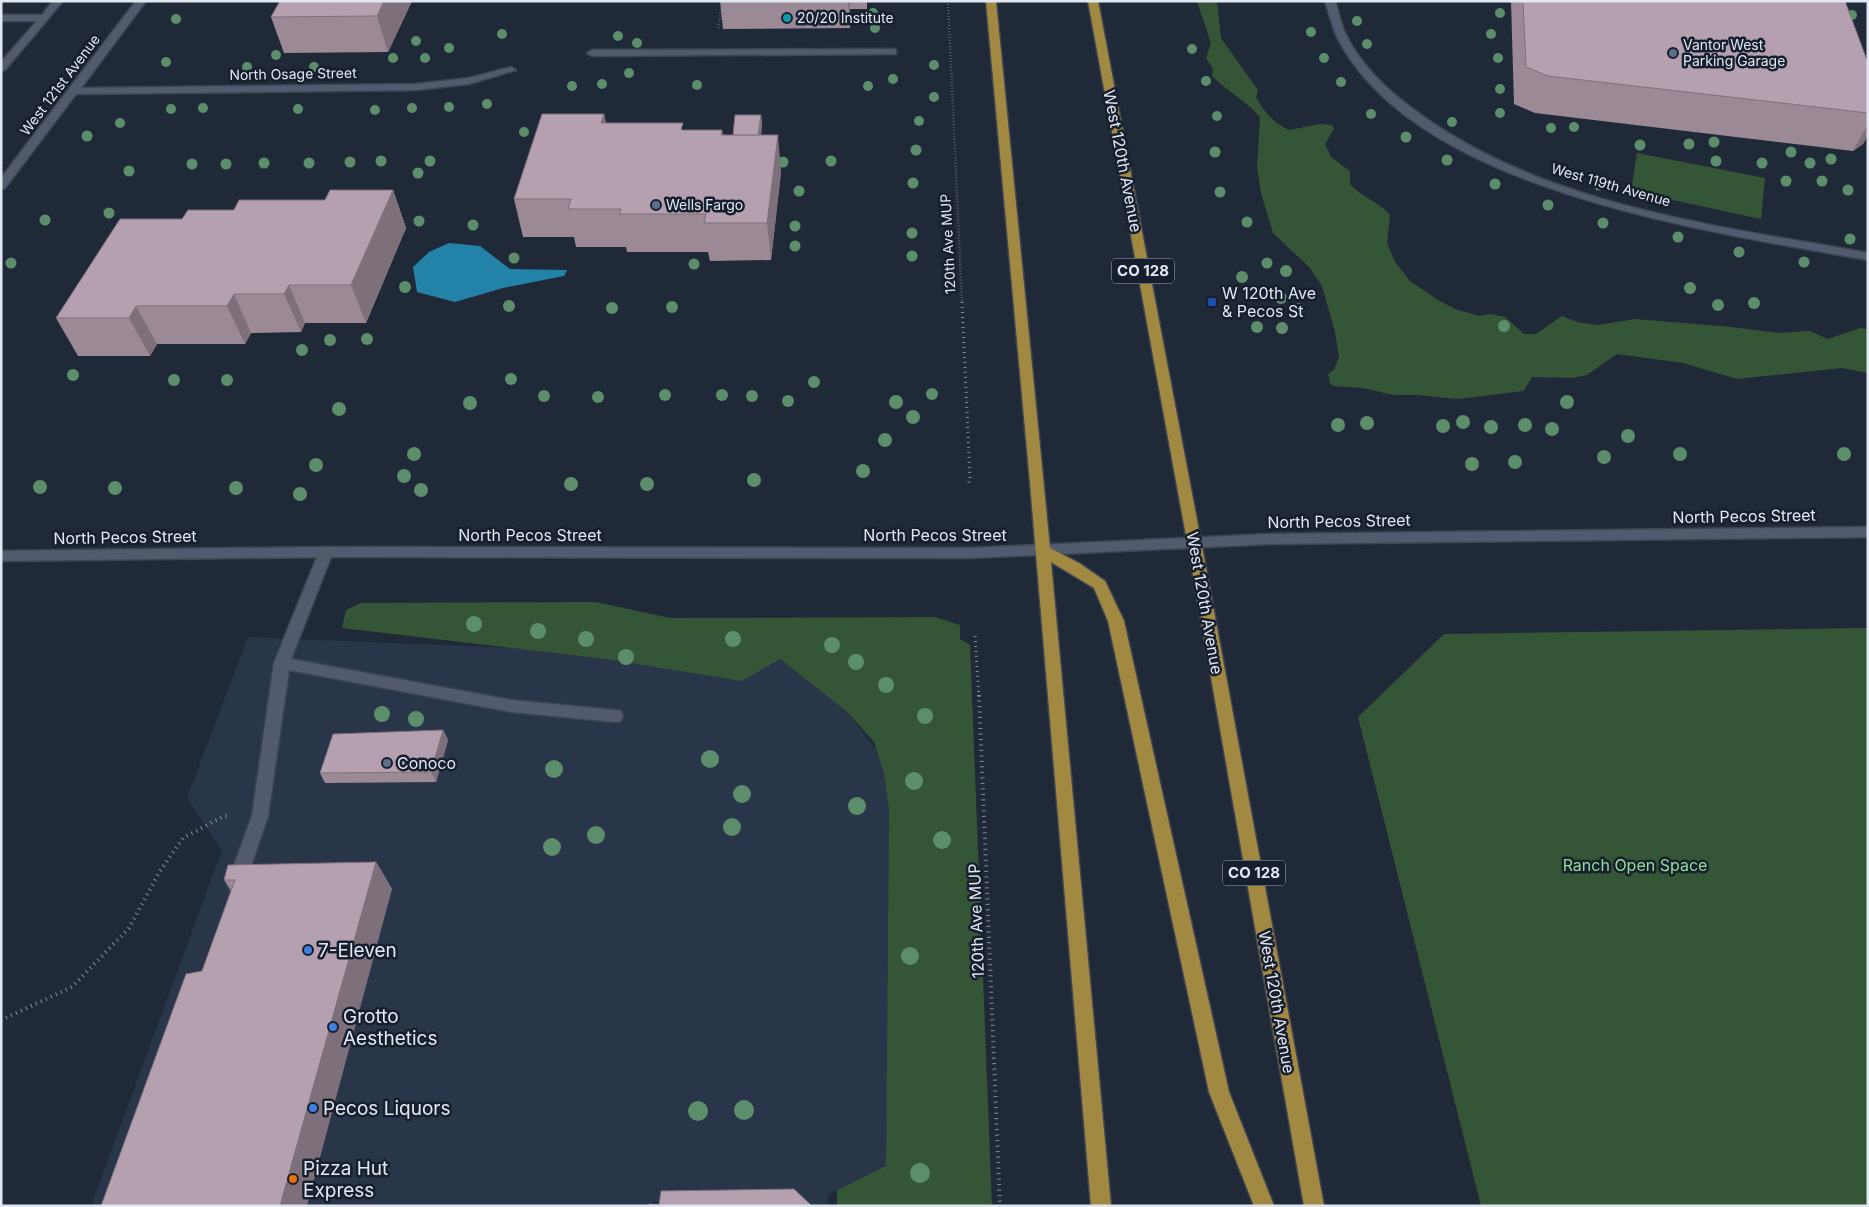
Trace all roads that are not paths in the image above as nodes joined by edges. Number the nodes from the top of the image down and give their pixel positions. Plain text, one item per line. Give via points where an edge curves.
1 (58, 1) edge
2 (141, 1) edge
3 (991, 1) edge
4 (1093, 1) edge
5 (1330, 1) edge
6 (1, 18) edge
7 (45, 18) junction
8 (893, 52) dead end
9 (592, 53) dead end
10 (1, 68) edge
11 (511, 70) dead end
12 (73, 91) junction
13 (1, 186) edge
14 (1868, 257) edge
15 (1868, 532) edge
16 (1194, 541) junction
17 (1043, 551) junction
18 (326, 552) junction
19 (1, 556) edge
20 (282, 664) junction
21 (615, 716) dead end
22 (230, 899) edge
23 (1101, 1206) edge
24 (1264, 1206) edge
25 (1314, 1206) edge

1 - 7 street
2 - 12 street, West 121st Avenue
3 - 17 main road
4 - 16 main road, West 120th Avenue / CO 128
5 - 14 street, West 119th Avenue via 1333,20 1346,48 1374,84 1424,124 1508,167 1572,192 1680,221
6 - 7 street
7 - 10 street
8 - 9 street
11 - 12 street, North Osage Street via 469,81 416,87
12 - 13 street, West 121st Avenue
15 - 16 street, North Pecos Street
16 - 17 street, North Pecos Street
16 - 25 main road, West 120th Avenue / CO 128
17 - 18 street, North Pecos Street
17 - 23 main road
17 - 24 main road via 1100,585 1116,621 1219,1092
18 - 19 street, North Pecos Street
18 - 20 street
20 - 21 street via 512,706
20 - 22 street via 260,816

